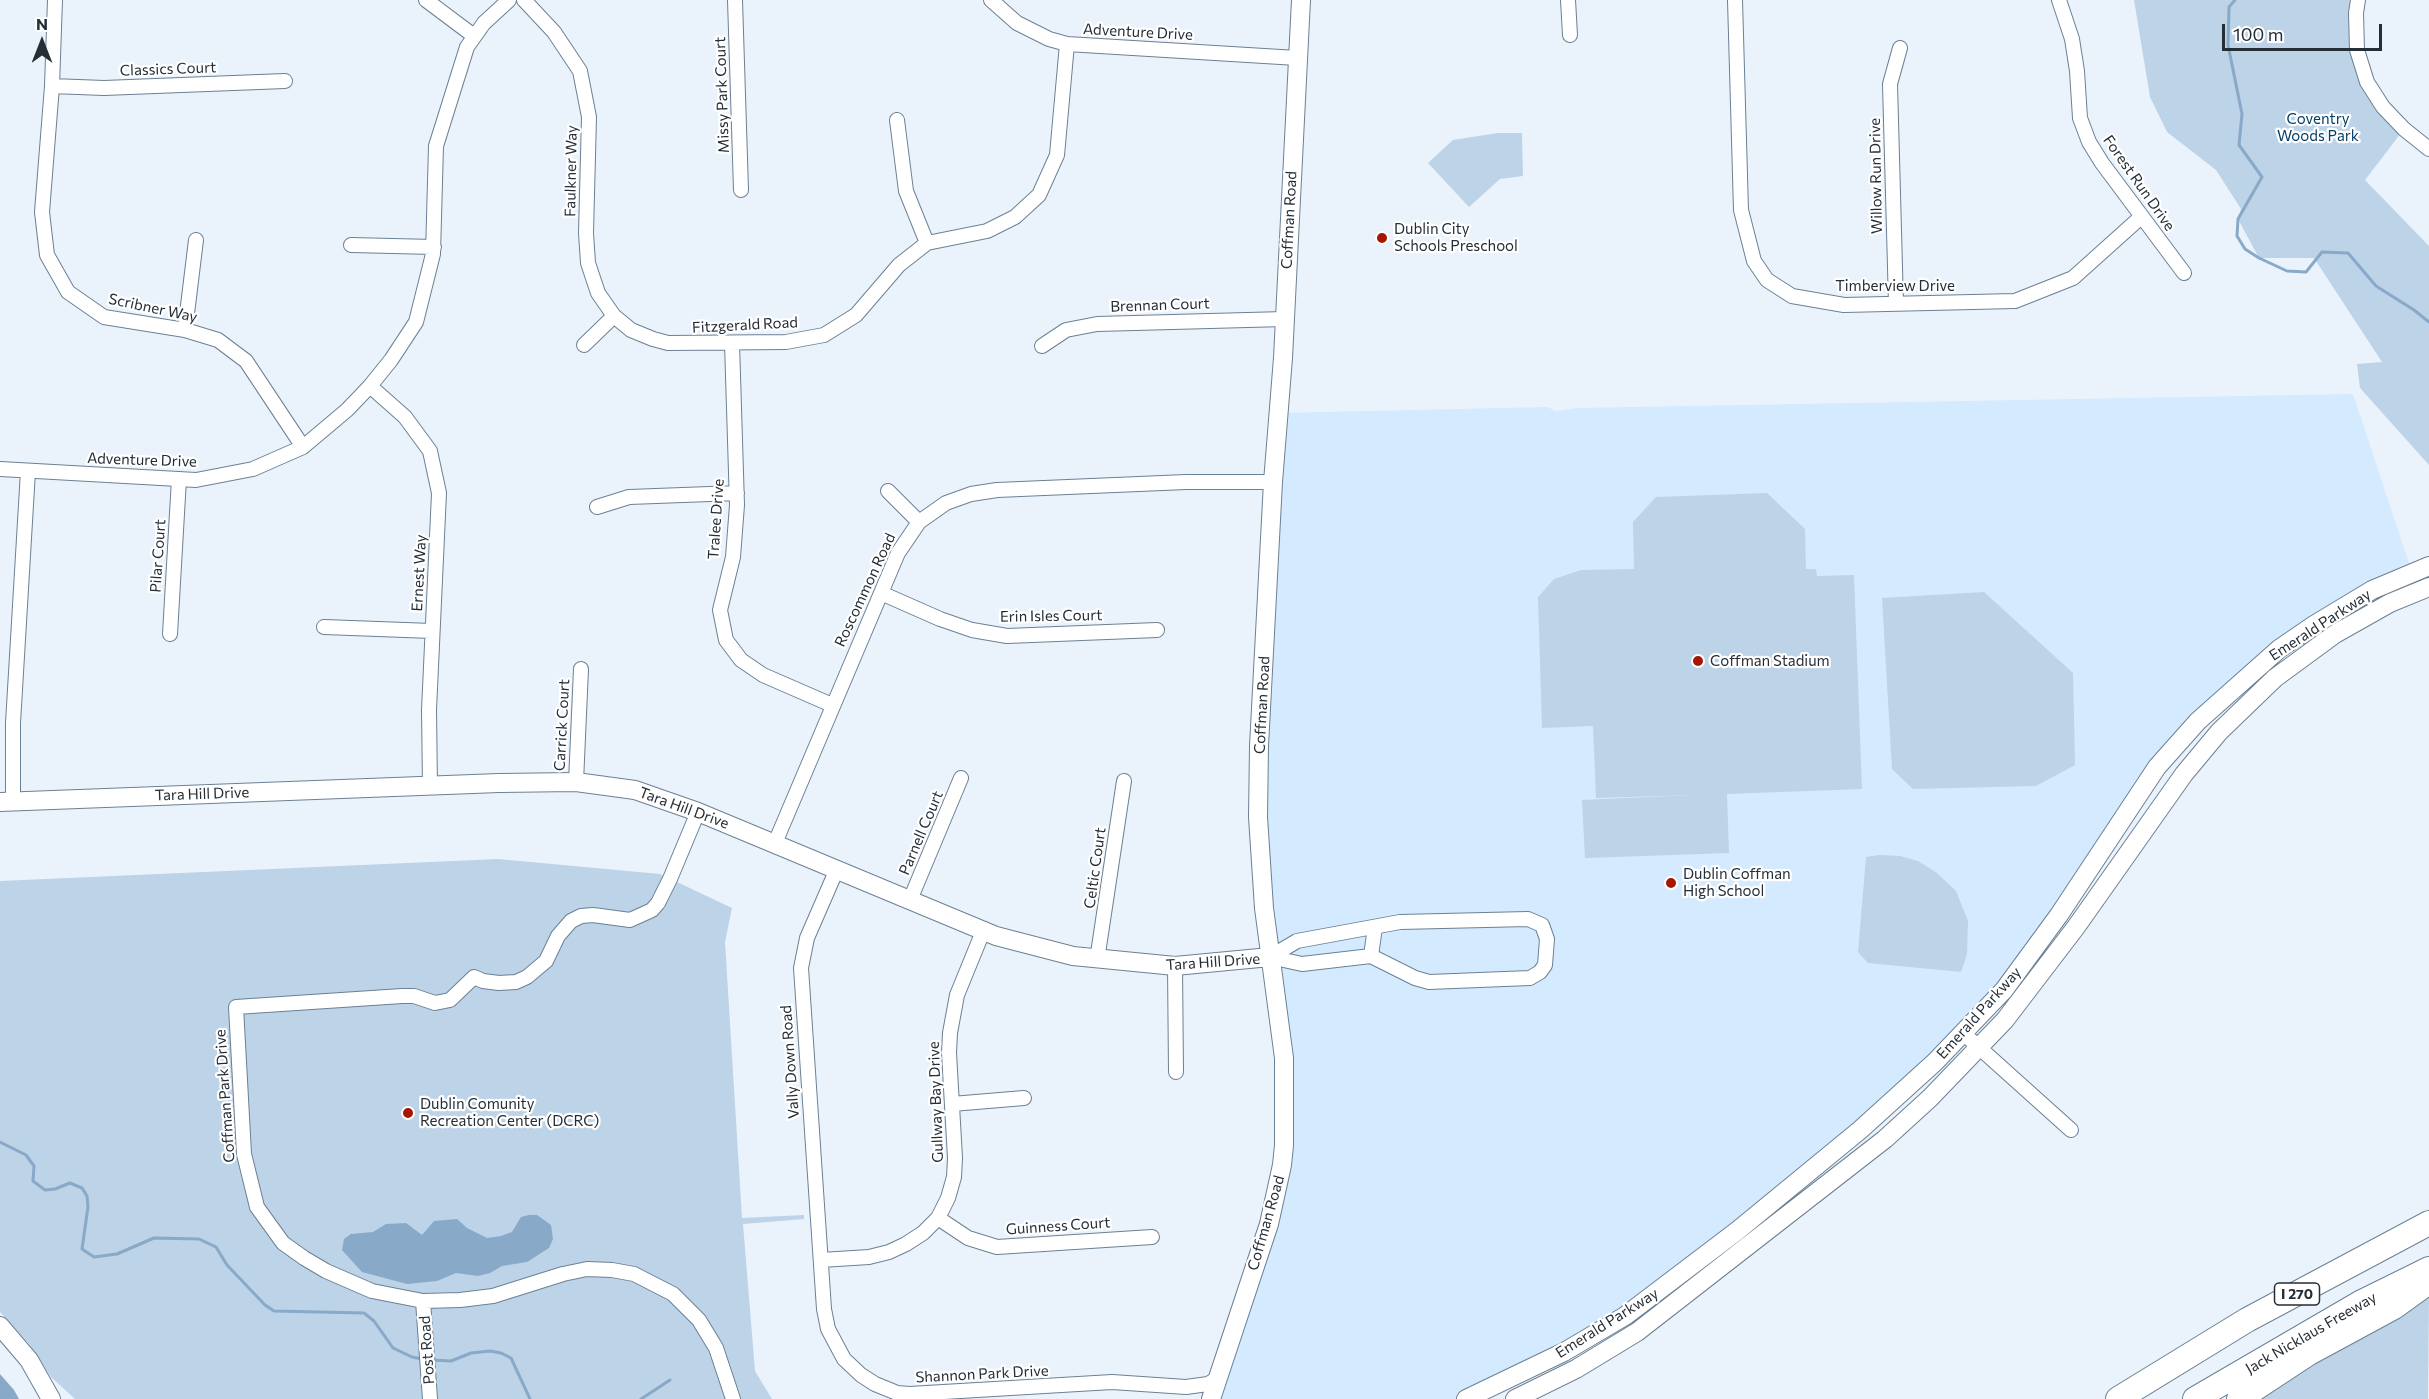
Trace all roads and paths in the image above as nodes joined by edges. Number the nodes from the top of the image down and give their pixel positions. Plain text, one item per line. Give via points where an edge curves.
1 (55, 0) edge
2 (426, 0) edge
3 (509, 0) edge
4 (524, 0) edge
5 (735, 0) edge
6 (991, 0) edge
7 (1300, 0) edge
8 (1568, 0) edge
9 (1735, 0) edge
10 (2059, 0) edge
11 (2358, 0) edge
12 (1570, 35) dead end
13 (474, 36) junction
14 (1067, 44) junction
15 (1900, 48) dead end
16 (1297, 58) junction
17 (285, 81) dead end
18 (52, 86) junction
19 (897, 120) dead end
20 (2429, 149) edge
21 (741, 190) dead end
22 (2142, 217) junction
23 (196, 240) dead end
24 (927, 243) junction
25 (351, 245) dead end
26 (434, 247) junction
27 (2184, 273) dead end
28 (1896, 304) junction
29 (614, 316) junction
30 (1285, 319) junction
31 (184, 330) junction
32 (732, 344) junction
33 (584, 345) dead end
34 (1042, 346) dead end
35 (370, 386) junction
36 (303, 447) junction
37 (0, 469) edge
38 (28, 471) junction
39 (179, 479) junction
40 (1274, 482) junction
41 (888, 491) dead end
42 (737, 493) junction
43 (597, 507) dead end
44 (919, 522) junction
45 (2429, 566) edge
46 (2429, 587) edge
47 (881, 593) junction
48 (324, 627) dead end
49 (1157, 630) dead end
50 (432, 631) junction
51 (170, 634) dead end
52 (581, 669) dead end
53 (832, 705) junction
54 (961, 778) dead end
55 (1124, 781) dead end
56 (576, 782) junction
57 (430, 787) junction
58 (7, 802) edge
59 (698, 812) junction
60 (775, 843) junction
61 (837, 869) junction
62 (910, 900) junction
63 (1375, 927) junction
64 (984, 929) junction
65 (1371, 956) junction
66 (1270, 957) junction
67 (1097, 960) junction
68 (1175, 966) junction
69 (1963, 1033) junction
70 (1980, 1047) junction
71 (1176, 1072) dead end
72 (1024, 1098) dead end
73 (952, 1104) junction
74 (2071, 1130) dead end
75 (938, 1218) junction
76 (2429, 1223) edge
77 (1152, 1237) dead end
78 (821, 1260) junction
79 (2429, 1269) edge
80 (2429, 1282) edge
81 (423, 1301) junction
82 (0, 1326) edge
83 (1218, 1378) junction
84 (1164, 1385) junction
85 (51, 1399) edge
86 (430, 1399) edge
87 (733, 1399) edge
88 (1188, 1399) edge
89 (1211, 1399) edge
90 (1466, 1399) edge
91 (1515, 1399) edge
92 (2118, 1399) edge
93 (2195, 1399) edge
94 (2239, 1399) edge

1 - 18 street, Scribner Way
2 - 13 street
3 - 13 street, Adventure Drive
4 - 29 street, Faulkner Way via 554,32 580,71 589,117 588,263 598,293
5 - 21 street, Missy Park Court
6 - 14 street, Adventure Drive via 1029,30
7 - 16 main road, Coffman Road
8 - 12 street
9 - 28 street, Timberview Drive via 1741,210 1754,261 1767,280 1792,296 1844,305
10 - 22 street, Forest Run Drive via 2072,39 2080,118 2089,142
11 - 20 street via 2357,50 2367,82 2404,129
13 - 26 street, Adventure Drive via 466,47 436,146
14 - 16 street, Adventure Drive
14 - 24 street, Fitzgerald Road via 1057,156 1039,195 1015,217 987,231
15 - 28 street, Willow Run Drive via 1890,84
16 - 30 main road, Coffman Road
17 - 18 street, Classics Court via 104,88
18 - 31 street, Scribner Way via 42,212 47,255 68,292 104,317
19 - 24 street via 906,191
22 - 27 street, Forest Run Drive
22 - 28 street, Timberview Drive via 2073,278 2015,301
23 - 31 street
24 - 32 street, Fitzgerald Road via 899,265 856,315 824,335 786,342
25 - 26 street
26 - 35 street, Adventure Drive via 416,322
29 - 32 street, Fitzgerald Road via 631,330 652,339
29 - 33 street
30 - 34 street, Brennan Court via 1097,324 1066,330
30 - 40 main road, Coffman Road
31 - 36 street, Scribner Way via 218,340 246,361
32 - 42 street, Tralee Drive
35 - 36 street, Adventure Drive
35 - 50 street, Ernest Way via 405,417 430,451 439,493
36 - 39 street, Adventure Drive via 253,469 196,480
37 - 38 street, Adventure Drive
38 - 39 street, Adventure Drive
38 - 58 street
39 - 51 street, Pilar Court
40 - 44 street, Roscommon Road via 997,490 946,503
40 - 66 main road, Coffman Road via 1258,817
41 - 44 street
42 - 43 street via 629,497
42 - 53 street, Tralee Drive via 733,557 720,610 726,640 741,660 763,675
44 - 47 street, Roscommon Road via 898,553
45 - 69 main road, Emerald Parkway via 2372,590 2305,631 2198,721 2157,768 2004,990
46 - 70 main road, Emerald Parkway via 2335,633 2276,678 2219,732 2184,774 2076,927
47 - 49 street, Erin Isles Court via 961,627 1007,636
47 - 53 street, Roscommon Road
48 - 50 street
50 - 57 street, Ernest Way
52 - 56 street, Carrick Court
53 - 60 street, Roscommon Road
54 - 62 street, Parnell Court
55 - 67 street, Celtic Court
56 - 57 main road, Tara Hill Drive
56 - 59 main road, Tara Hill Drive via 635,790
57 - 58 main road, Tara Hill Drive
59 - 60 main road, Tara Hill Drive
59 - 81 street, Coffman Park Drive via 658,903 630,920 581,915 558,936 538,970 516,982 474,977 450,1000 435,1003 402,996 236,1007 244,1154 256,1207 283,1243 304,1258 372,1291
60 - 61 main road, Tara Hill Drive
61 - 62 main road, Tara Hill Drive
61 - 78 street, Vally Down Road via 807,938 801,969
62 - 64 main road, Tara Hill Drive
63 - 65 street
63 - 65 street via 1405,922 1533,920 1545,929 1546,961 1540,972 1530,978 1438,983 1415,978
63 - 66 street via 1298,941
64 - 67 main road, Tara Hill Drive via 1007,939
64 - 73 street, Gullway Bay Drive via 952,1015
65 - 66 street via 1302,963
66 - 68 main road, Tara Hill Drive
66 - 83 main road, Coffman Road via 1284,1058 1282,1165 1269,1224
67 - 68 main road, Tara Hill Drive
68 - 71 street
69 - 70 street
69 - 90 main road, Emerald Parkway via 1860,1130 1668,1285 1564,1352
70 - 74 street
70 - 91 main road, Emerald Parkway via 1885,1139 1679,1301 1602,1354
72 - 73 street
73 - 75 street, Gullway Bay Drive via 954,1177
75 - 77 street, Guinness Court via 968,1238 997,1246
75 - 78 street, Gullway Bay Drive via 923,1233 889,1252
76 - 92 highway, I 270 via 2247,1320
78 - 84 street, Shannon Park Drive via 824,1309 834,1343 861,1375 897,1393 927,1395 1112,1382
79 - 93 highway, Jack Nicklaus Freeway / I 270 via 2360,1303
80 - 94 highway
81 - 86 street, Post Road
81 - 87 street, Coffman Park Drive via 493,1296 587,1269 634,1274 673,1294 699,1320 716,1348
82 - 85 main road via 29,1360
83 - 84 street, Shannon Park Drive via 1191,1387
83 - 89 main road, Coffman Road
84 - 88 street, Shannon Park Drive

